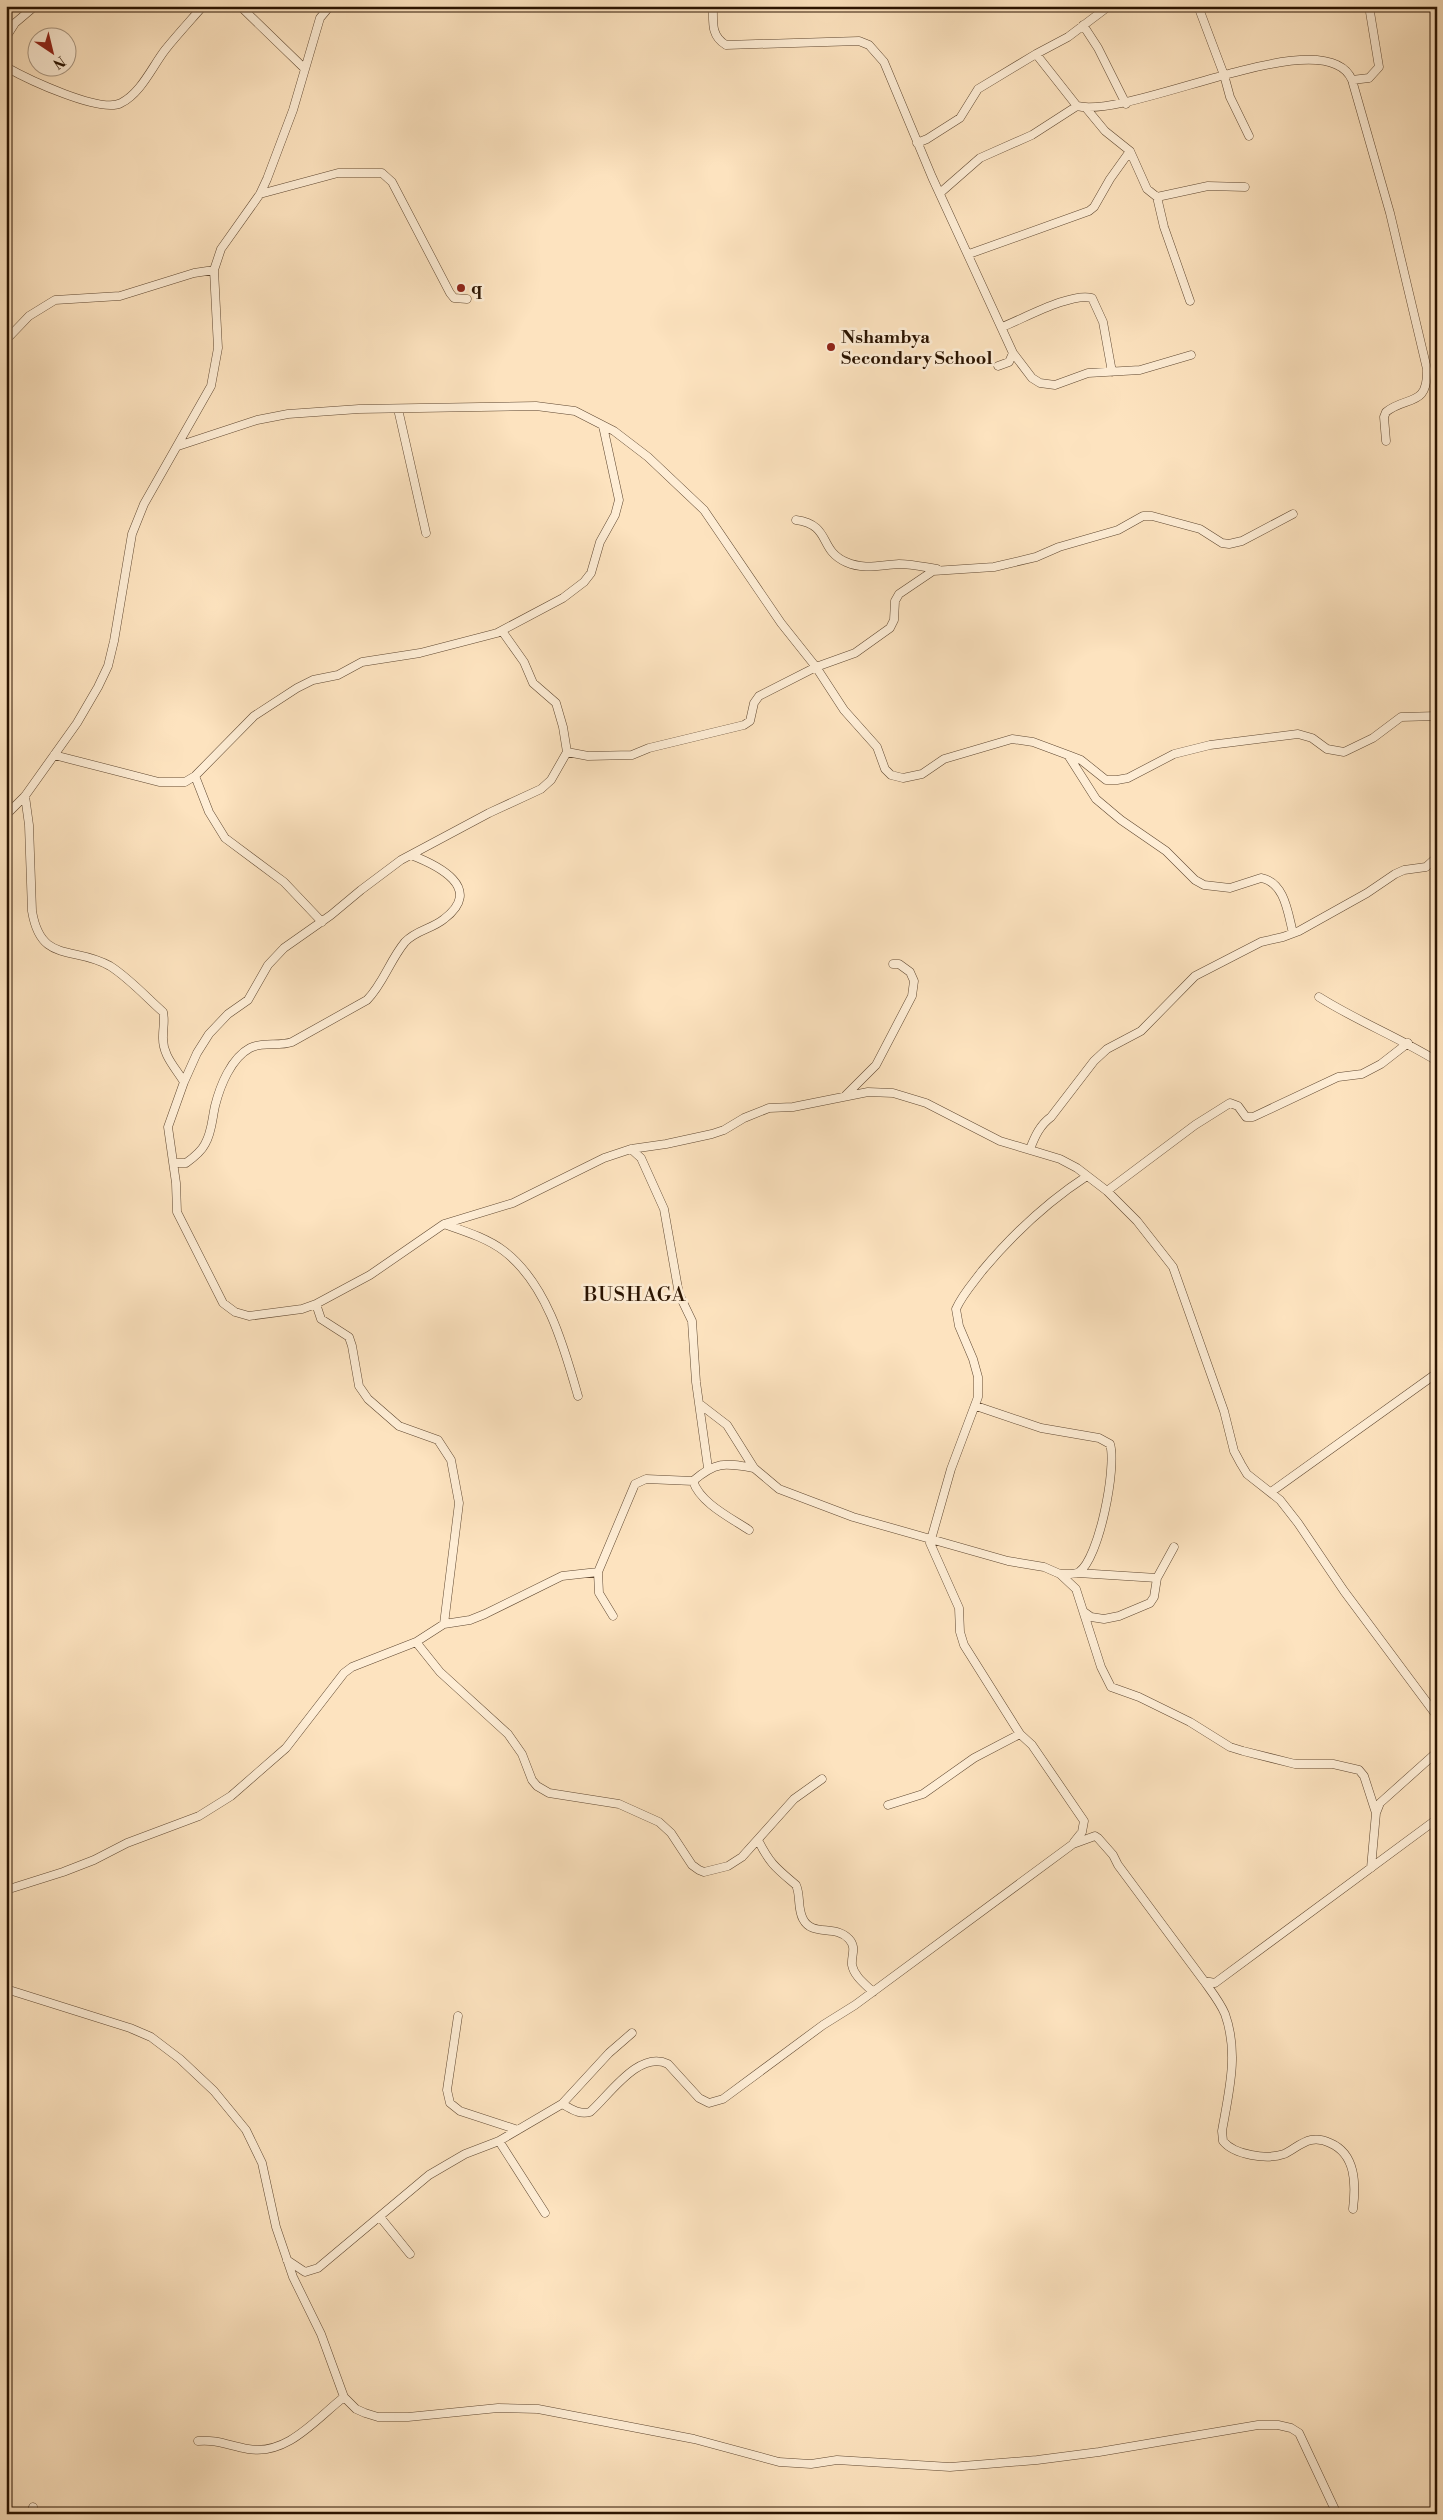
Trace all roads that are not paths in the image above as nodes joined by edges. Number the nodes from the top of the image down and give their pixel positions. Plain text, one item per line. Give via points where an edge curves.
1 (36, 6) edge
2 (203, 6) edge
3 (240, 6) edge
4 (323, 6) edge
5 (330, 6) edge
6 (712, 6) edge
7 (1109, 6) edge
8 (1198, 6) edge
9 (1369, 6) edge
10 (320, 18) junction
11 (1083, 25) junction
12 (6, 37) edge
13 (1036, 54) junction
14 (6, 67) edge
15 (304, 68) junction
16 (1224, 75) junction
17 (1352, 80) junction
18 (1126, 104) junction
19 (1076, 106) junction
20 (1086, 108) junction
21 (1249, 136) dead end
22 (917, 143) junction
23 (1130, 151) junction
24 (1245, 187) dead end
25 (940, 193) junction
26 (260, 194) junction
27 (1156, 197) junction
28 (969, 254) junction
29 (214, 270) junction
30 (467, 299) dead end
31 (1190, 301) dead end
32 (1002, 327) junction
33 (6, 340) edge
34 (1013, 353) junction
35 (1191, 356) dead end
36 (998, 366) dead end
37 (1112, 372) junction
38 (398, 409) junction
39 (603, 426) junction
40 (1386, 441) dead end
41 (178, 446) junction
42 (1293, 514) dead end
43 (796, 520) dead end
44 (426, 532) dead end
45 (941, 570) junction
46 (502, 630) junction
47 (816, 667) junction
48 (1437, 716) edge
49 (567, 752) junction
50 (54, 755) junction
51 (1068, 755) junction
52 (195, 776) junction
53 (25, 796) junction
54 (6, 815) edge
55 (411, 855) junction
56 (1437, 857) edge
57 (322, 922) junction
58 (1293, 934) junction
59 (893, 964) dead end
60 (1319, 997) dead end
61 (1408, 1043) junction
62 (1437, 1061) edge
63 (184, 1082) junction
64 (846, 1095) junction
65 (631, 1149) junction
66 (1030, 1149) junction
67 (174, 1164) junction
68 (1087, 1176) junction
69 (1107, 1191) junction
70 (444, 1224) junction
71 (316, 1304) junction
72 (1437, 1373) edge
73 (578, 1396) dead end
74 (700, 1405) junction
75 (976, 1406) junction
76 (708, 1468) junction
77 (754, 1468) junction
78 (693, 1481) junction
79 (1271, 1492) junction
80 (749, 1530) dead end
81 (930, 1538) junction
82 (1174, 1547) dead end
83 (598, 1572) junction
84 (1078, 1573) junction
85 (1060, 1574) junction
86 (1157, 1578) junction
87 (1084, 1612) junction
88 (613, 1616) dead end
89 (444, 1624) junction
90 (416, 1642) junction
91 (1437, 1716) edge
92 (1020, 1734) junction
93 (1437, 1752) edge
94 (822, 1779) dead end
95 (888, 1805) dead end
96 (1376, 1812) junction
97 (1437, 1819) edge
98 (758, 1840) junction
99 (1073, 1844) junction
100 (1371, 1868) junction
101 (6, 1890) edge
102 (1204, 1981) junction
103 (6, 1989) edge
104 (873, 1992) junction
105 (458, 2016) dead end
106 (632, 2033) dead end
107 (562, 2104) junction
108 (518, 2130) junction
109 (499, 2141) junction
110 (1353, 2209) dead end
111 (545, 2213) dead end
112 (380, 2217) junction
113 (410, 2254) dead end
114 (286, 2260) junction
115 (344, 2398) junction
116 (198, 2441) dead end
117 (1337, 2514) edge

1 - 12 street via 15,23
2 - 14 street via 176,36 133,95 110,107 96,105 26,79
3 - 15 street
4 - 10 street
5 - 10 street
6 - 22 street via 713,29 717,39 726,46 859,41 869,45 884,62
7 - 11 street
8 - 16 street
9 - 17 street via 1379,67 1369,78
10 - 15 street
11 - 13 street
11 - 18 street
13 - 19 street
13 - 22 street via 978,89 960,118
15 - 26 street via 292,110
16 - 17 street via 1268,63 1313,61 1333,62 1344,68
16 - 18 street
16 - 21 street via 1230,97
17 - 40 street via 1390,214 1427,370 1428,382 1424,392 1386,412
18 - 20 street
19 - 20 street
19 - 25 street via 1032,135 980,158
20 - 23 street via 1105,131
22 - 25 street
23 - 27 street via 1147,189
23 - 28 street via 1089,211
24 - 27 street via 1208,186
25 - 28 street
26 - 29 street via 221,250
26 - 30 street via 338,173 382,173 392,182 450,294 454,298
27 - 31 street
28 - 32 street
29 - 33 street via 120,296 55,300 29,316
29 - 41 street via 216,370 211,386
32 - 34 street
32 - 37 street via 1063,302 1092,298 1103,322
34 - 36 street via 1009,362
34 - 37 street via 1032,378 1047,385 1088,373
35 - 37 street via 1140,370
38 - 39 street via 556,407 575,411
38 - 41 street via 288,414 257,420
38 - 44 street
39 - 46 street via 619,500 600,542 591,573 563,598
39 - 47 street via 648,457 704,510 780,623
41 - 50 street via 144,504 132,534 108,666 77,723
42 - 45 street via 1242,542 1229,544 1200,529 1143,516 1118,530 994,568
43 - 45 street via 819,528 834,555 847,563 872,568 908,564
45 - 47 street via 933,571 899,594 890,628 855,653
46 - 49 street via 524,662 533,683 556,703
46 - 52 street via 420,652 362,662 338,675 313,680 266,705
47 - 49 street via 759,696 750,721 738,728 632,755 588,756
47 - 51 street via 844,710 876,747 891,775 903,778 922,774 944,759 1012,739 1033,742
48 - 51 street via 1401,717 1373,738 1344,752 1327,749 1312,738 1298,734 1210,744 1174,754 1134,776 1116,780 1106,780 1081,760
49 - 55 street via 551,780 540,789
50 - 52 street via 158,782 185,782
50 - 53 street
51 - 58 street via 1096,799 1166,851 1194,880 1204,885 1230,888 1261,878 1275,884 1283,898
52 - 57 street via 208,812 225,838 284,882
53 - 54 street
53 - 63 street via 32,911 38,931 49,948 87,956 112,968 162,1012 165,1022 162,1036 167,1058
55 - 57 street
55 - 67 street via 450,874 459,894 453,911 444,920 421,930 404,943 367,1000 292,1042 252,1047 238,1057 220,1089 205,1144 186,1163
56 - 58 street via 1426,867 1395,874
57 - 63 street via 275,956 248,1000 228,1014 209,1034
58 - 66 street via 1261,942 1195,976 1141,1031 1107,1049 1094,1061 1044,1122
59 - 64 street via 899,964 910,972 914,981 912,996 876,1065
60 - 61 street via 1350,1017
61 - 62 street
61 - 69 street via 1362,1074 1338,1077 1253,1117 1246,1117 1238,1106 1230,1103
63 - 67 street via 168,1127
64 - 65 street via 794,1107 769,1108 712,1134
64 - 66 street via 893,1093 926,1104 1000,1141
65 - 70 street via 604,1158 513,1203
65 - 74 street via 641,1158 664,1209 679,1294 692,1321
66 - 68 street via 1060,1159
67 - 71 street via 177,1212 222,1303 235,1312 250,1316
68 - 69 street
68 - 75 street via 1020,1228 959,1302 956,1316 978,1377
69 - 79 street via 1137,1221 1173,1267 1224,1411 1234,1451 1247,1474
70 - 71 street via 370,1275
70 - 73 street via 489,1242 516,1261 547,1309
71 - 89 street via 321,1318 349,1337 358,1386 368,1399 398,1426 438,1440 451,1460 459,1503
72 - 79 street
74 - 76 street
74 - 77 street via 727,1425
75 - 81 street via 951,1469
75 - 84 street via 1042,1428 1098,1438 1110,1444 1108,1501 1088,1561
76 - 77 street via 732,1464
76 - 78 street
77 - 81 street via 779,1489 853,1517
78 - 80 street via 701,1495
78 - 83 street via 646,1479 635,1484
79 - 91 street via 1298,1523 1344,1592
81 - 85 street
81 - 92 street via 931,1548 959,1608 964,1645
82 - 86 street
83 - 88 street via 599,1593
83 - 89 street via 562,1576 485,1614
84 - 85 street
84 - 86 street
85 - 87 street via 1076,1589
86 - 87 street via 1154,1597 1143,1608 1104,1619
87 - 96 street via 1101,1668 1111,1687 1190,1722 1230,1747 1295,1764 1332,1764 1359,1770
89 - 90 street
90 - 98 street via 440,1672 508,1734 522,1754 532,1780 548,1793 619,1804 659,1822 699,1870 728,1866
90 - 101 street via 344,1673 286,1748 231,1796 199,1816 63,1872
92 - 95 street via 974,1758 923,1794
92 - 99 street via 1032,1745 1084,1821 1082,1832
93 - 96 street via 1380,1803
94 - 98 street via 794,1799
96 - 100 street
97 - 100 street
98 - 104 street via 777,1870 796,1885 800,1911 807,1926 833,1930 848,1938 854,1949 852,1964 856,1974
99 - 102 street via 1090,1836 1098,1838
99 - 104 street
100 - 102 street via 1215,1983
102 - 110 street via 1224,2012 1232,2039 1233,2065 1222,2141 1232,2150 1272,2156 1310,2140 1334,2145 1343,2150 1351,2164
103 - 114 street via 151,2037 214,2090 246,2130 262,2163
104 - 107 street via 716,2102 709,2103 699,2098 668,2064 661,2061 625,2075 590,2112 584,2114
105 - 108 street via 447,2090 450,2103 460,2111
106 - 107 street
107 - 108 street
108 - 109 street
109 - 111 street
109 - 112 street via 465,2154 429,2174
112 - 113 street
112 - 114 street via 312,2272 305,2272
114 - 115 street via 321,2334
115 - 116 street via 284,2445 261,2450 210,2440
115 - 117 street via 356,2409 378,2417 498,2408 538,2409 694,2439 779,2462 811,2464 838,2460 950,2467 985,2465 1099,2452 1278,2425 1299,2433

